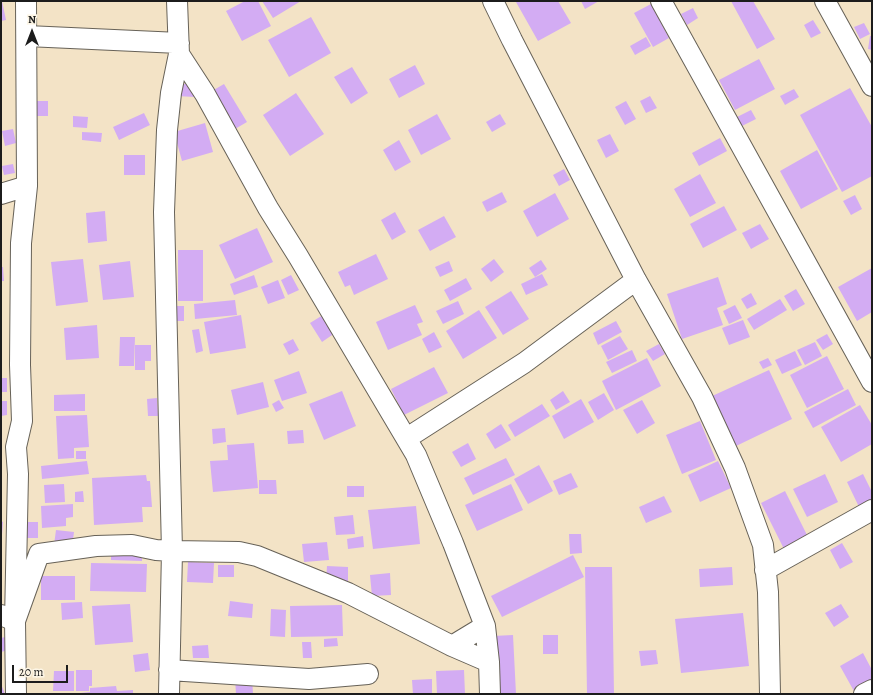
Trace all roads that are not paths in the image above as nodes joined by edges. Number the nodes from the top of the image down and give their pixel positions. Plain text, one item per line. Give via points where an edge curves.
1 (26, 1) edge
2 (178, 1) edge
3 (493, 1) edge
4 (661, 1) edge
5 (825, 1) edge
6 (27, 36) junction
7 (179, 48) junction
8 (867, 68) edge
9 (872, 86) edge
10 (27, 186) junction
11 (1, 194) edge
12 (636, 280) junction
13 (872, 382) edge
14 (407, 438) junction
15 (872, 510) edge
16 (172, 552) junction
17 (765, 570) junction
18 (8, 618) edge
19 (485, 626) junction
20 (452, 646) junction
21 (489, 662) junction
22 (170, 670) junction
23 (368, 674) dead end
24 (872, 690) edge
25 (16, 694) edge
26 (169, 694) edge
27 (490, 694) edge
28 (770, 694) edge
29 (864, 694) edge

1 - 6 street
2 - 7 street
3 - 12 street
4 - 13 street
5 - 8 street
6 - 7 street
6 - 10 street
7 - 14 street via 268,208
7 - 16 street via 167,130 164,212
8 - 9 street
10 - 11 street
10 - 18 street via 21,243 22,421 16,447 18,474
12 - 14 street via 524,363
12 - 17 street via 702,397 735,468 763,545
14 - 19 street via 431,488
15 - 17 street
16 - 18 street via 132,545 96,546 40,554
16 - 20 street via 239,552 257,556 348,593
16 - 22 street
17 - 28 street via 768,592
18 - 25 street
19 - 20 street
19 - 21 street
20 - 21 street
21 - 27 street
22 - 23 street via 309,678
22 - 26 street
24 - 29 street

